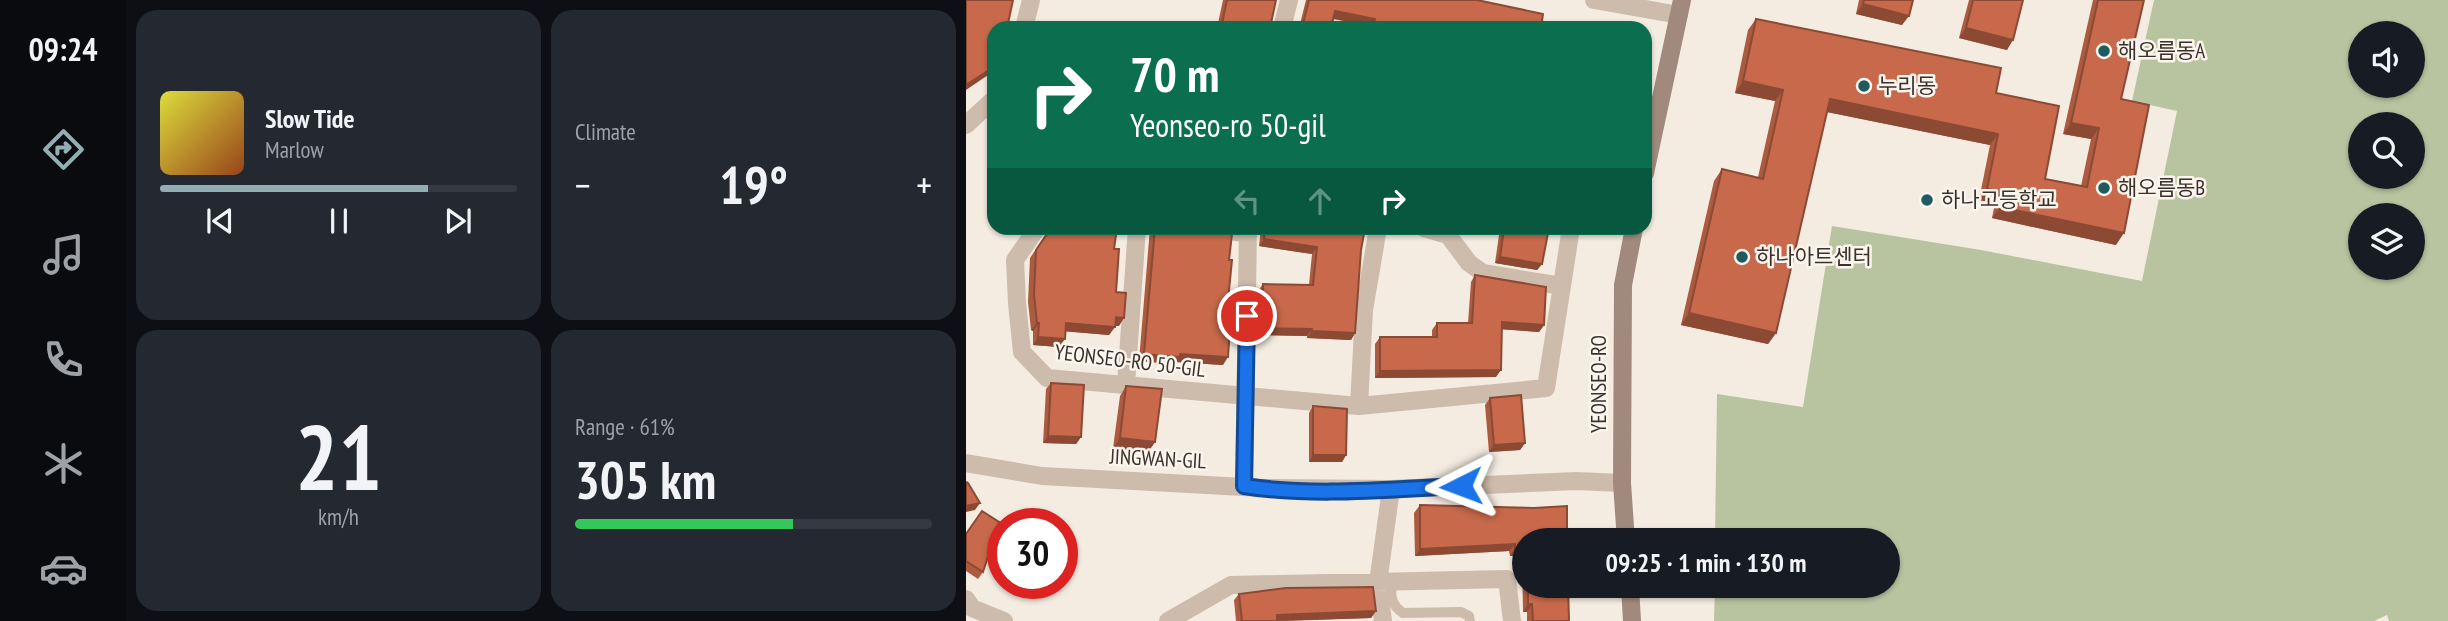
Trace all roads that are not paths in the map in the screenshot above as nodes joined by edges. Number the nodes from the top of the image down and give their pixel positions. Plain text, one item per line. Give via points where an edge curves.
1 (1031, 0) edge
2 (1289, 0) edge
3 (1594, 0) edge
4 (1681, 7) edge
5 (1026, 21) edge
6 (1284, 21) edge
7 (987, 106) edge
8 (966, 125) edge
9 (1652, 141) edge
10 (1032, 235) edge
11 (1137, 235) edge
12 (1248, 235) edge
13 (1377, 235) edge
14 (1448, 235) edge
15 (1570, 235) edge
16 (1633, 235) edge
17 (1562, 286) junction
18 (1126, 384) junction
19 (1247, 398) junction
20 (1359, 406) junction
21 (966, 463) edge
22 (1622, 483) junction
23 (1244, 486) junction
24 (1391, 489) junction
25 (1625, 528) edge
26 (1385, 582) junction
27 (1631, 598) edge
28 (966, 599) edge
29 (1004, 621) edge
30 (1168, 621) edge
31 (1383, 621) edge
32 (1471, 621) edge
33 (1512, 621) edge
34 (1632, 621) edge

1 - 5 street
2 - 6 street
3 - 4 street
4 - 9 main road
7 - 8 street
10 - 18 street, YEONSEO-RO 50-GIL via 1016,260 1022,352 1047,378
11 - 18 street
12 - 19 street
13 - 20 street via 1364,310
14 - 17 street via 1469,263 1483,272
15 - 17 street, YEONSEO-RO 50-GIL
16 - 22 main road, YEONSEO-RO via 1623,285
17 - 20 street, YEONSEO-RO 50-GIL via 1546,388
18 - 19 street, YEONSEO-RO 50-GIL
19 - 20 street, YEONSEO-RO 50-GIL
19 - 23 street
21 - 23 street, JINGWAN-GIL via 1042,476
22 - 24 street, JINGWAN-GIL via 1563,481
22 - 25 main road, YEONSEO-RO
23 - 24 street, JINGWAN-GIL
24 - 26 street
26 - 30 street via 1231,585
26 - 31 street
26 - 32 lane via 1396,609 1403,614 1461,612
26 - 33 street via 1507,579
27 - 34 main road
28 - 29 street via 972,608

